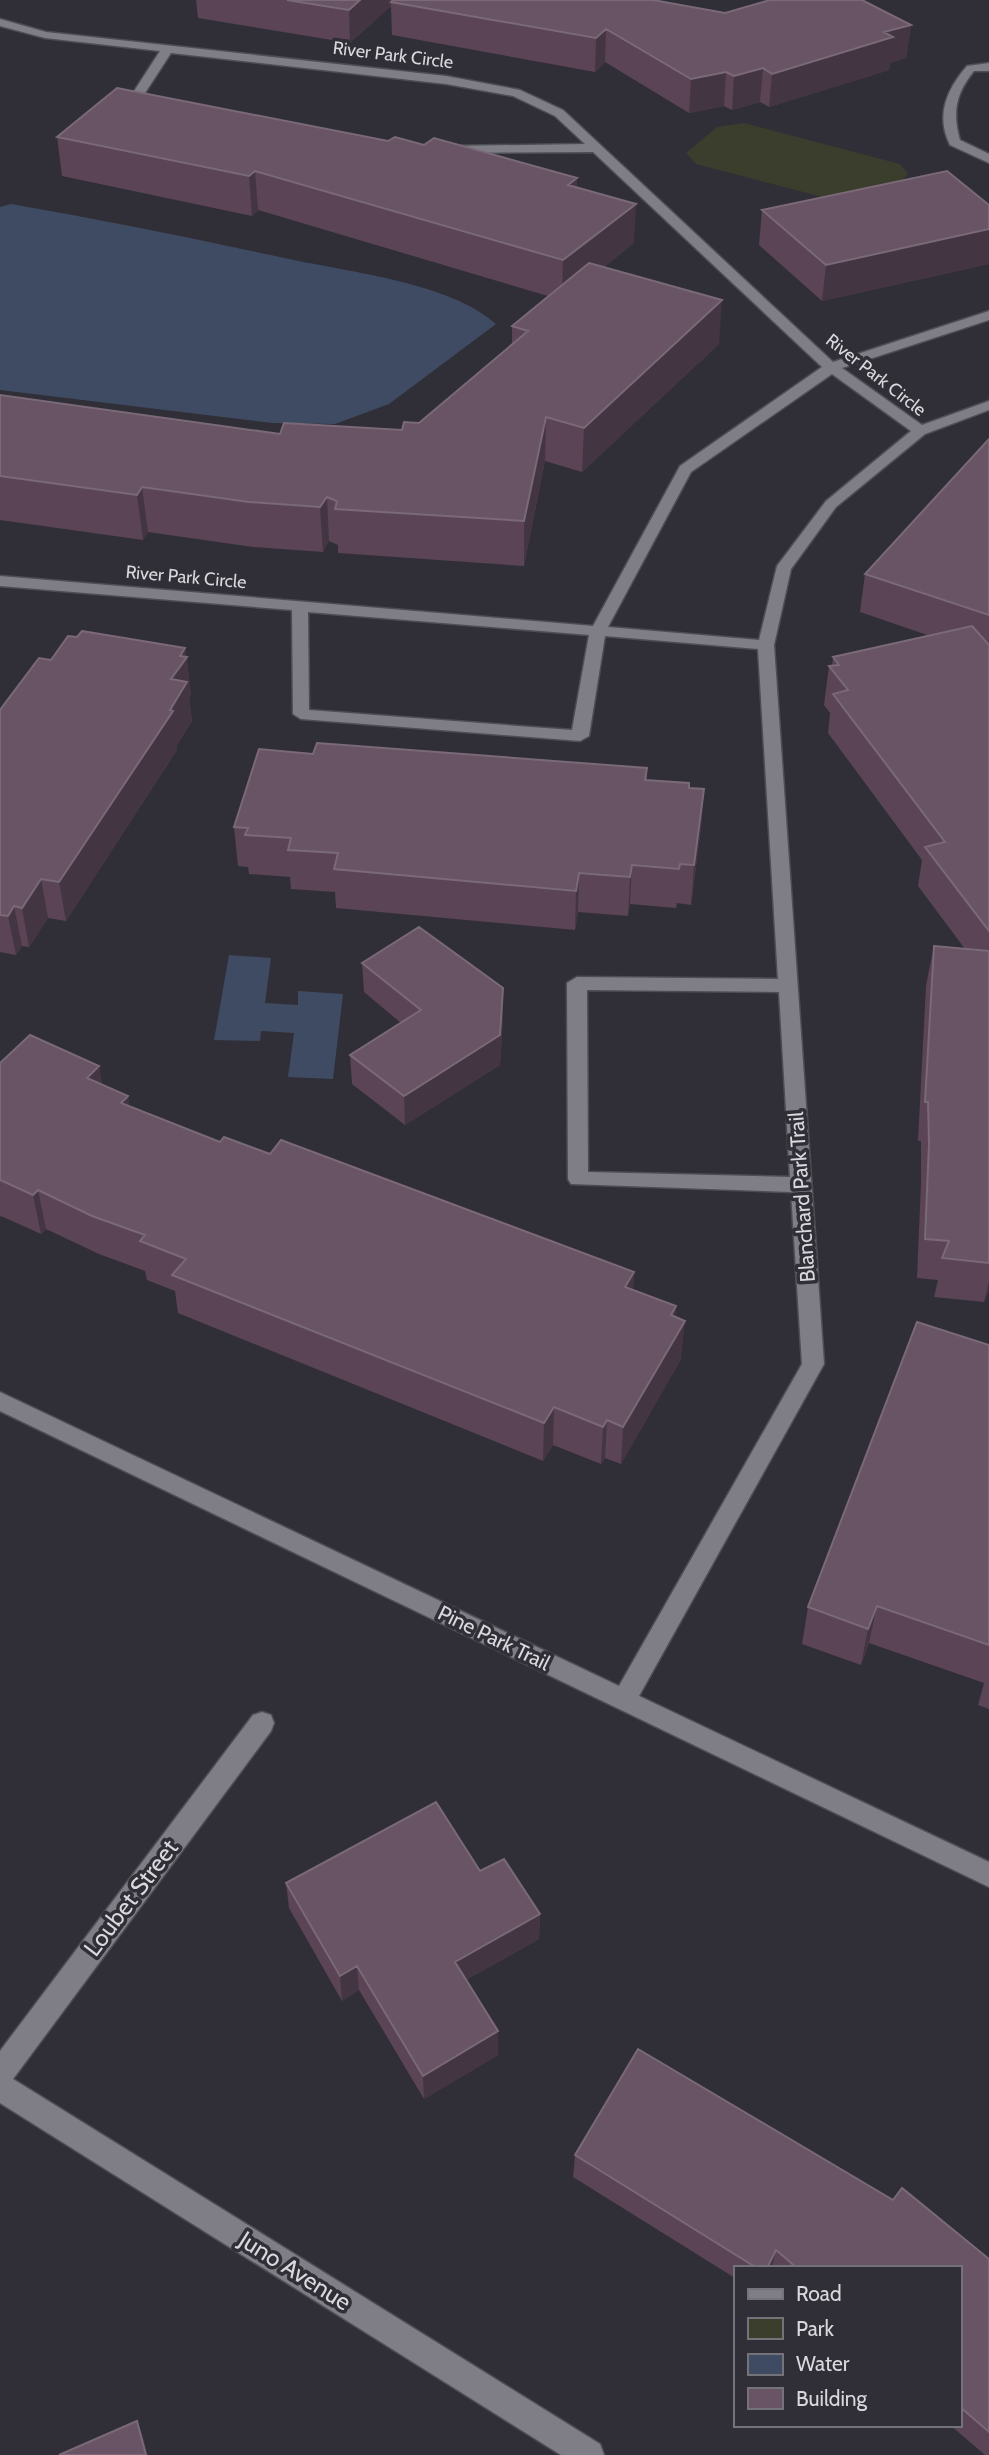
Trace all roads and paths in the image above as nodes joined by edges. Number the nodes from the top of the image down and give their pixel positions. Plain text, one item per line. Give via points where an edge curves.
1 (0, 22) edge
2 (22, 28) junction
3 (0, 38) edge
4 (167, 48) junction
5 (989, 67) edge
6 (175, 106) edge
7 (596, 148) junction
8 (433, 151) edge
9 (989, 159) edge
10 (989, 315) edge
11 (832, 367) junction
12 (989, 405) edge
13 (920, 431) junction
14 (1, 583) edge
15 (300, 606) junction
16 (598, 631) junction
17 (766, 645) junction
18 (788, 986) junction
19 (801, 1185) junction
20 (0, 1401) edge
21 (624, 1700) junction
22 (262, 1723) dead end
23 (989, 1875) edge
24 (0, 2074) edge
25 (0, 2087) edge
26 (589, 2455) edge

1 - 2 street, River Park Circle
2 - 3 street
2 - 4 street, River Park Circle via 45,35
4 - 6 street via 135,99
4 - 7 street, River Park Circle via 446,79 516,93 559,113
5 - 9 street via 971,68 955,85 947,118 954,142
7 - 8 street
7 - 11 street, River Park Circle
10 - 11 street
11 - 13 street, River Park Circle
11 - 16 street via 685,469
12 - 13 street
13 - 17 street, River Park Circle via 831,504 783,569
14 - 15 street, River Park Circle
15 - 16 street, River Park Circle
15 - 16 street via 301,714 580,736
16 - 17 street, River Park Circle
17 - 18 street, Blanchard Park Trail
18 - 19 street, Blanchard Park Trail
18 - 19 street via 577,983 578,1179
19 - 21 street, Blanchard Park Trail via 813,1364
20 - 21 street, Pine Park Trail
21 - 23 street, Pine Park Trail
22 - 24 street, Loubet Street
25 - 26 street, Juno Avenue

